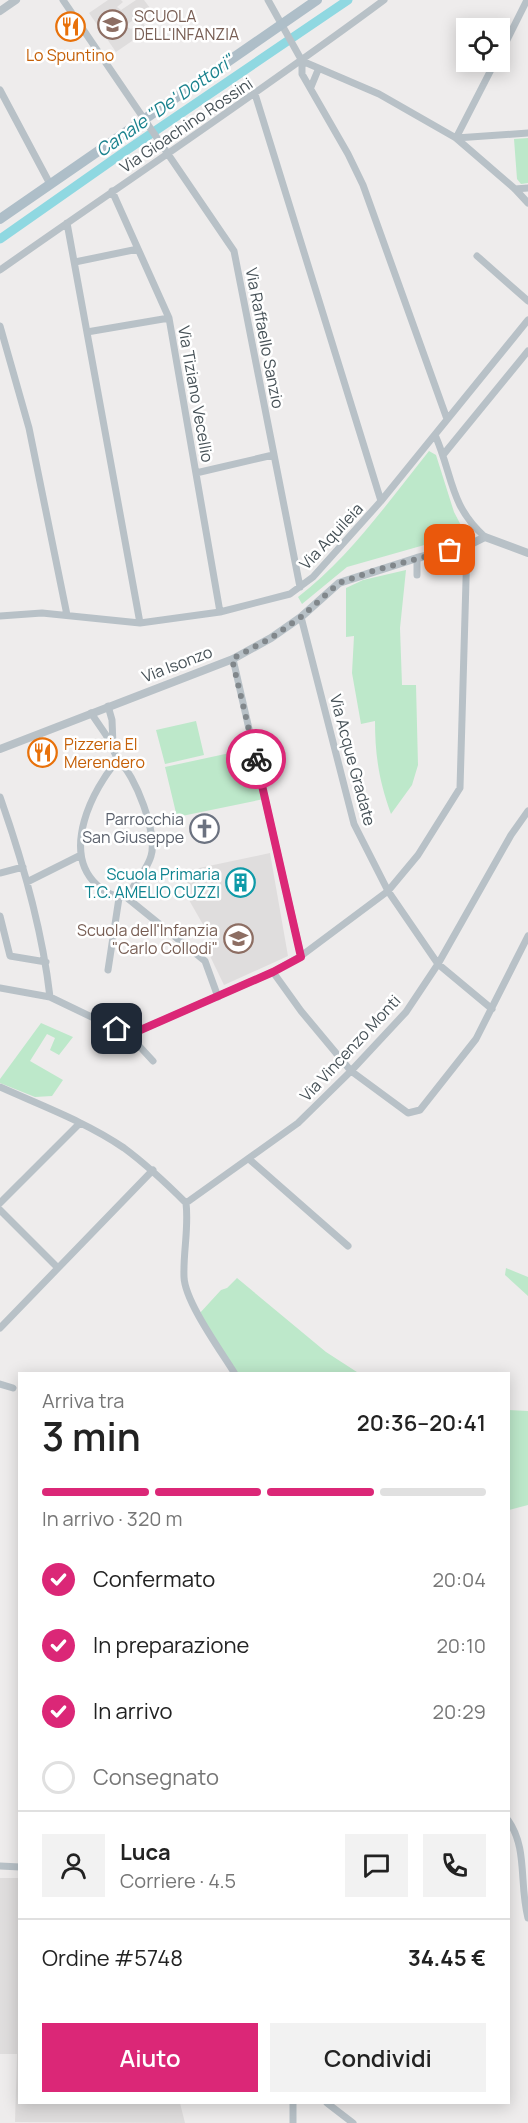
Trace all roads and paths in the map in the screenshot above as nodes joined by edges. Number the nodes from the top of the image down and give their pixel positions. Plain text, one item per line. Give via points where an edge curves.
1 (16, 0) edge
2 (63, 0) edge
3 (268, 0) edge
4 (317, 0) edge
5 (384, 0) edge
6 (527, 0) edge
7 (0, 11) edge
8 (280, 25) junction
9 (510, 34) edge
10 (302, 61) junction
11 (318, 70) junction
12 (490, 72) edge
13 (311, 87) junction
14 (0, 90) edge
15 (255, 94) junction
16 (147, 124) junction
17 (528, 133) edge
18 (456, 138) junction
19 (167, 153) junction
20 (50, 184) junction
21 (528, 188) edge
22 (515, 189) junction
23 (112, 191) junction
24 (528, 203) edge
25 (0, 219) edge
26 (67, 223) junction
27 (138, 249) junction
28 (477, 256) dead end
29 (75, 262) junction
30 (0, 270) edge
31 (528, 301) edge
32 (169, 318) junction
33 (528, 320) edge
34 (0, 326) edge
35 (87, 332) junction
36 (528, 351) edge
37 (447, 419) junction
38 (435, 435) junction
39 (443, 454) junction
40 (273, 455) junction
41 (196, 473) junction
42 (381, 501) junction
43 (485, 537) junction
44 (467, 546) junction
45 (528, 553) edge
46 (417, 558) junction
47 (417, 575) dead end
48 (300, 587) junction
49 (220, 612) junction
50 (67, 615) junction
51 (0, 616) edge
52 (301, 617) junction
53 (140, 623) junction
54 (232, 659) junction
55 (108, 706) junction
56 (91, 713) junction
57 (113, 747) junction
58 (0, 749) edge
59 (118, 760) junction
60 (0, 797) edge
61 (528, 811) edge
62 (3, 816) edge
63 (81, 855) junction
64 (23, 867) junction
65 (0, 873) edge
66 (27, 882) junction
67 (388, 891) junction
68 (122, 897) junction
69 (0, 916) edge
70 (528, 936) edge
71 (301, 957) junction
72 (46, 962) junction
73 (438, 964) junction
74 (108, 970) dead end
75 (273, 972) junction
76 (0, 988) edge
77 (50, 997) junction
78 (218, 997) junction
79 (492, 1009) junction
80 (129, 1035) junction
81 (153, 1061) dead end
82 (351, 1071) junction
83 (0, 1087) edge
84 (80, 1123) junction
85 (249, 1159) junction
86 (153, 1170) junction
87 (0, 1203) edge
88 (186, 1203) junction
89 (0, 1210) edge
90 (348, 1246) dead end
91 (57, 1267) junction
92 (0, 1328) edge
93 (234, 1372) edge
94 (0, 1384) edge
95 (13, 1388) dead end
96 (510, 1823) edge
97 (0, 1866) edge
98 (18, 1867) edge
99 (528, 1918) edge
100 (293, 2104) edge
101 (328, 2104) edge
102 (293, 2123) edge
103 (353, 2123) edge

1 - 7 street
2 - 16 street, Via Raffaello Sanzio
3 - 8 street
4 - 8 main road
5 - 10 street, Via Gioachino Rossini
6 - 9 street
8 - 10 street
8 - 16 main road
10 - 11 street
10 - 13 street via 302,74
10 - 15 street, Via Gioachino Rossini
11 - 13 street
11 - 18 street via 379,94
12 - 18 street
13 - 37 street via 363,185
14 - 20 street
15 - 19 street, Via Gioachino Rossini
15 - 42 street
16 - 19 street, Via Raffaello Sanzio
16 - 20 main road
17 - 18 street
18 - 22 street
19 - 23 street, Via Gioachino Rossini
19 - 40 street, Via Raffaello Sanzio via 234,251
20 - 25 main road
21 - 22 street
22 - 24 street
23 - 26 street, Via Gioachino Rossini
23 - 27 street, Via Tiziano Vecellio
26 - 29 street
26 - 30 street, Via Gioachino Rossini
27 - 29 street
27 - 32 street, Via Tiziano Vecellio
28 - 31 street
29 - 35 street
32 - 35 street
32 - 41 street, Via Tiziano Vecellio
33 - 37 street, Via Aquileia
34 - 50 street via 29,428
35 - 53 street
36 - 39 street
37 - 38 street, Via Aquileia
38 - 39 street
38 - 42 street, Via Aquileia
39 - 43 street via 460,507 470,524
40 - 41 street
40 - 48 street, Via Raffaello Sanzio
41 - 49 street, Via Tiziano Vecellio
42 - 48 street, Via Aquileia
43 - 44 street, Via Isonzo
43 - 45 street
44 - 46 street, Via Isonzo
44 - 67 street via 460,788 418,855
46 - 47 street
46 - 52 street, Via Isonzo via 339,583
48 - 49 street, Via Aquileia via 290,594
49 - 53 street, Via Aquileia
50 - 51 street, Via Aquileia
50 - 53 street, Via Aquileia
52 - 54 street, Via Isonzo
52 - 67 street, Via Acque Gradate via 354,824
54 - 55 street, Via Isonzo
54 - 71 street
55 - 56 street, Via Isonzo
55 - 57 street
56 - 57 street
56 - 58 street, Via Isonzo
57 - 59 street
59 - 63 street via 104,775 83,822
59 - 68 street via 131,776 145,810 152,842 151,856
60 - 62 street
61 - 73 street, Via Vincenzo Monti
62 - 64 street
63 - 66 street
63 - 68 street via 86,875 99,888
64 - 65 street
64 - 66 street
66 - 72 street
67 - 71 street
67 - 73 street, Via Acque Gradate
68 - 74 street
68 - 78 street via 205,961
69 - 72 street via 10,956
70 - 79 street
71 - 75 street
72 - 77 street
73 - 79 street, Via Acque Gradate
73 - 82 street, Via Vincenzo Monti via 406,1012
75 - 78 street
75 - 82 street
76 - 77 street
77 - 80 street
78 - 80 street
79 - 82 street via 476,1039 420,1110 408,1113
80 - 81 street
82 - 85 street, Via Vincenzo Monti via 298,1123
83 - 84 street
84 - 86 street
84 - 87 street
85 - 88 street, Via Vincenzo Monti
85 - 90 street
86 - 88 street
86 - 91 street
88 - 93 street via 184,1278 188,1293
89 - 91 street
91 - 92 street
94 - 95 street
96 - 99 street via 524,1856
97 - 98 street
100 - 102 street
101 - 103 street

